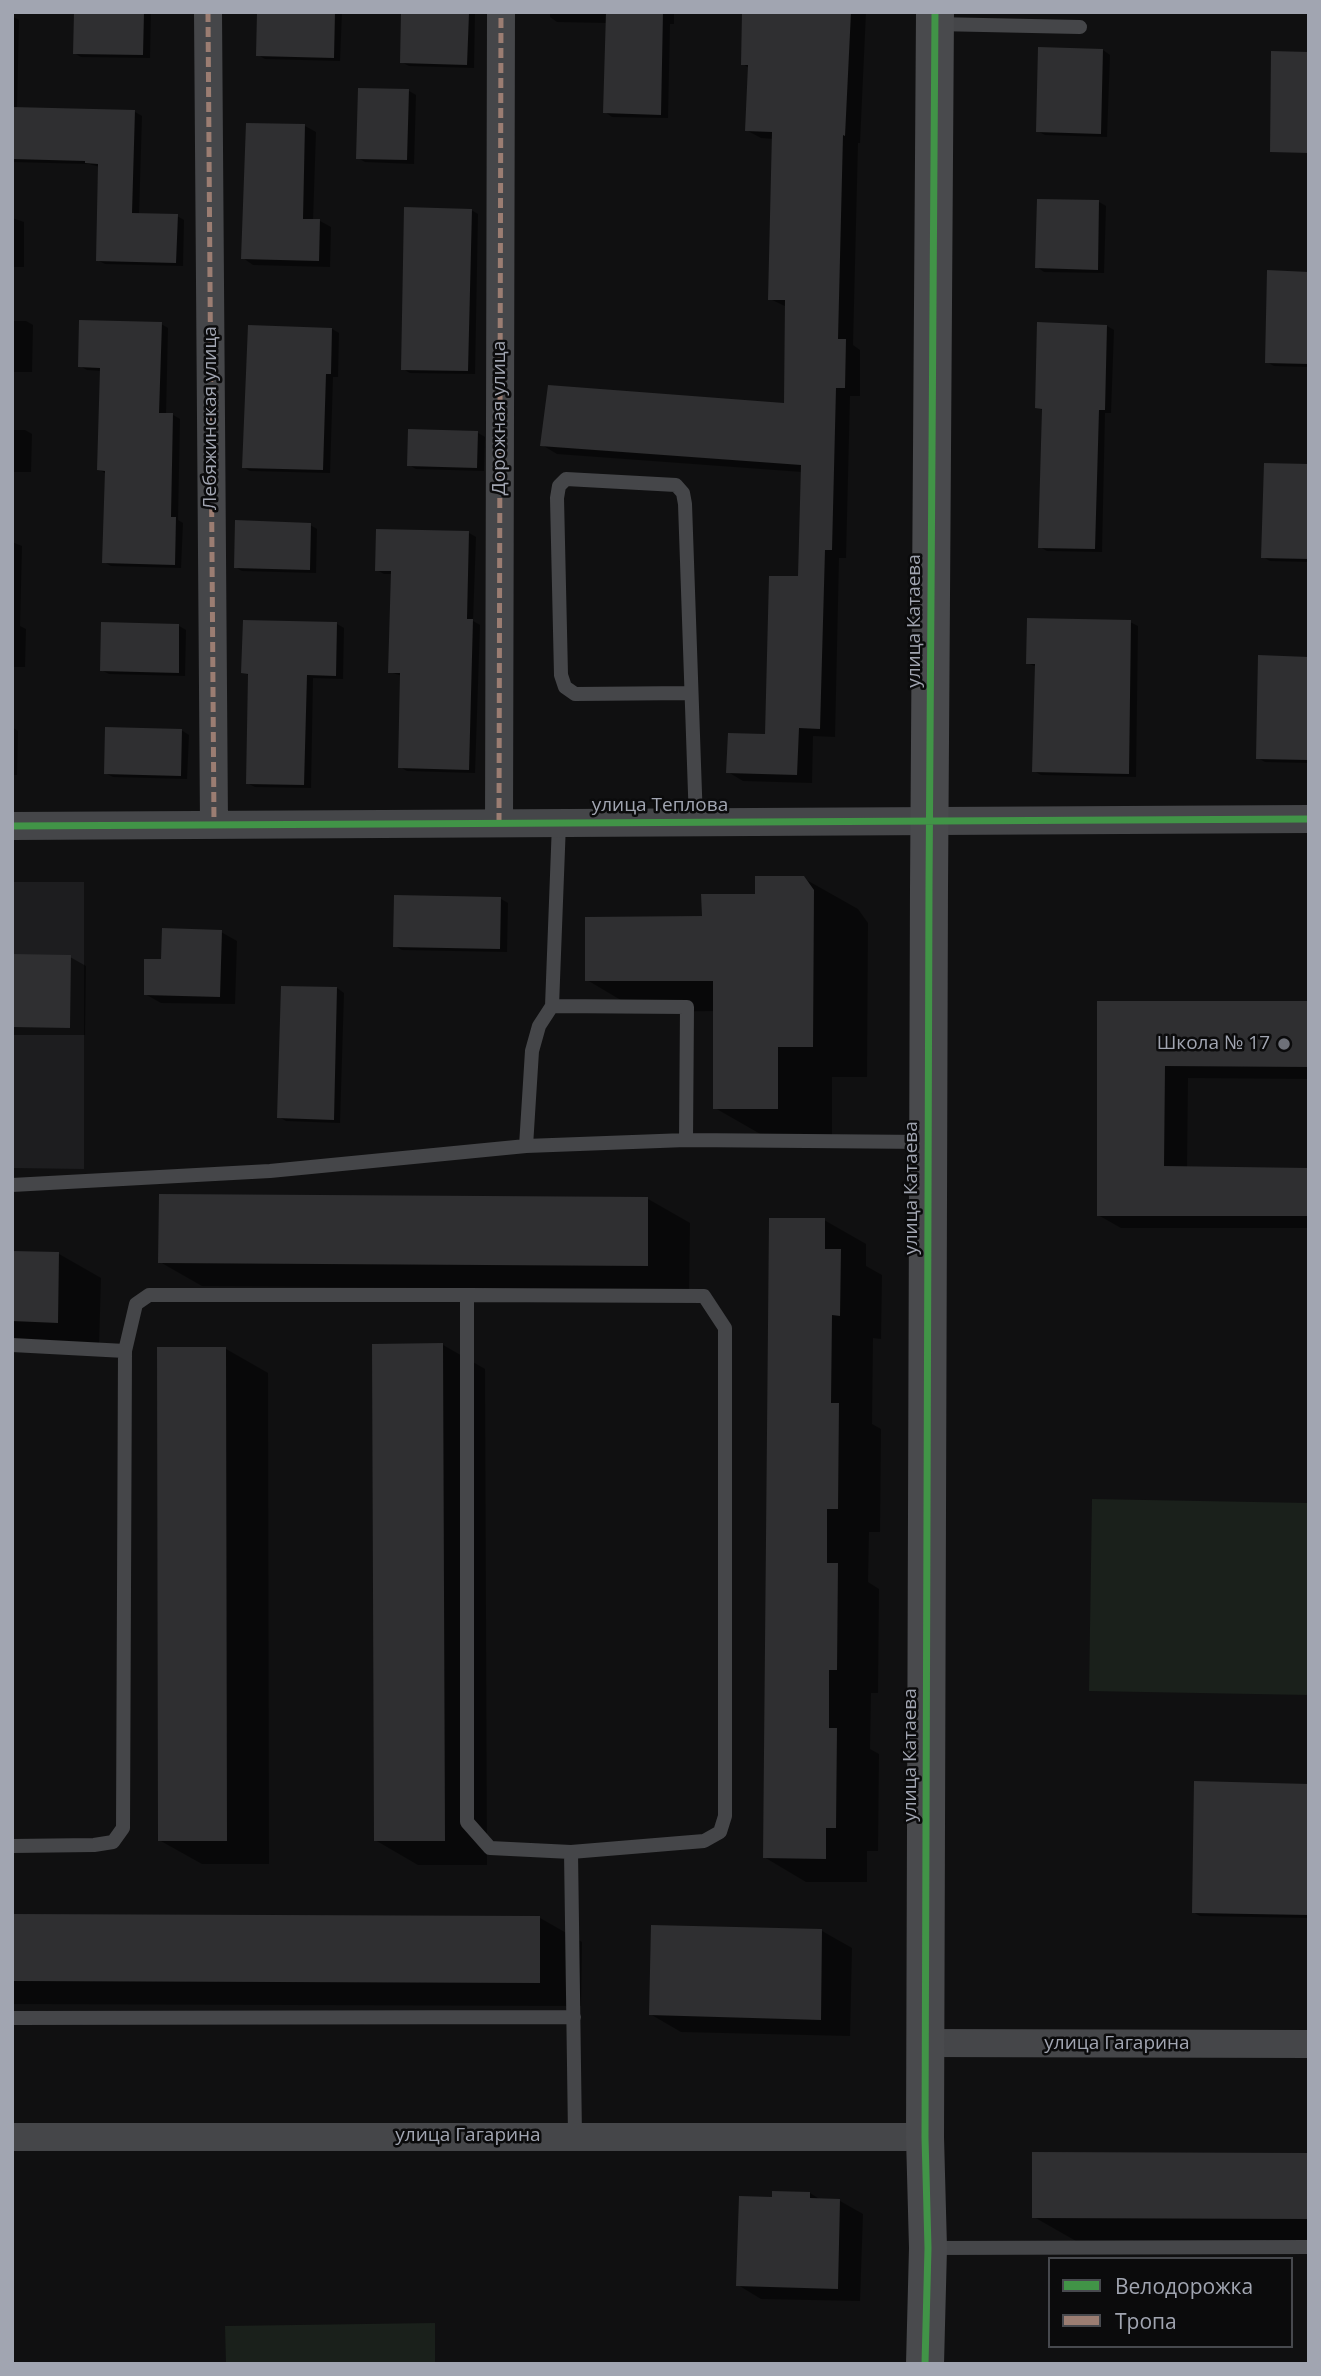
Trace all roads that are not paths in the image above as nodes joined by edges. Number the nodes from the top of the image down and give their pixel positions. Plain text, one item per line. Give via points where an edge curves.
1 (208, 12) edge
2 (501, 12) edge
3 (935, 18) edge
4 (1080, 27) dead end
5 (691, 693) junction
6 (1309, 819) edge
7 (929, 821) junction
8 (559, 822) junction
9 (696, 822) junction
10 (499, 823) junction
11 (214, 824) junction
12 (12, 825) edge
13 (552, 1006) junction
14 (686, 1140) junction
15 (928, 1142) junction
16 (526, 1146) junction
17 (12, 1185) edge
18 (467, 1295) junction
19 (12, 1345) edge
20 (125, 1351) junction
21 (12, 1846) edge
22 (571, 1852) junction
23 (574, 2017) junction
24 (12, 2018) edge
25 (925, 2043) junction
26 (1309, 2045) edge
27 (576, 2136) junction
28 (12, 2137) edge
29 (925, 2137) junction
30 (1309, 2247) edge
31 (928, 2248) junction
32 (925, 2364) edge

1 - 11 street, Лебяжинская улица
2 - 10 street, Дорожная улица
3 - 4 lane
3 - 7 street, улица Катаева
5 - 5 lane via 575,694 565,687 561,675 558,498 559,486 566,479 676,485 683,493
5 - 9 lane
6 - 7 street, улица Теплова
7 - 9 street, улица Теплова
7 - 15 street, улица Катаева
8 - 9 street, улица Теплова
8 - 10 street, улица Теплова
8 - 13 lane
10 - 11 street, улица Теплова
11 - 12 street, улица Теплова
13 - 14 lane via 687,1007
13 - 16 lane via 539,1026 532,1051
14 - 15 lane
14 - 16 lane
15 - 25 street, улица Катаева
16 - 17 lane via 270,1171
18 - 20 lane via 149,1294 136,1304
18 - 22 lane via 467,1822 490,1849
18 - 22 lane via 705,1296 724,1328 725,1816 720,1832 704,1841
19 - 20 lane
20 - 21 lane via 123,1828 113,1842
22 - 23 lane
23 - 24 lane
23 - 27 lane
25 - 26 street, улица Гагарина
25 - 29 street, улица Катаева
27 - 28 street, улица Гагарина
27 - 29 street, улица Гагарина
29 - 31 street, улица Катаева
30 - 31 lane
31 - 32 street, улица Катаева

